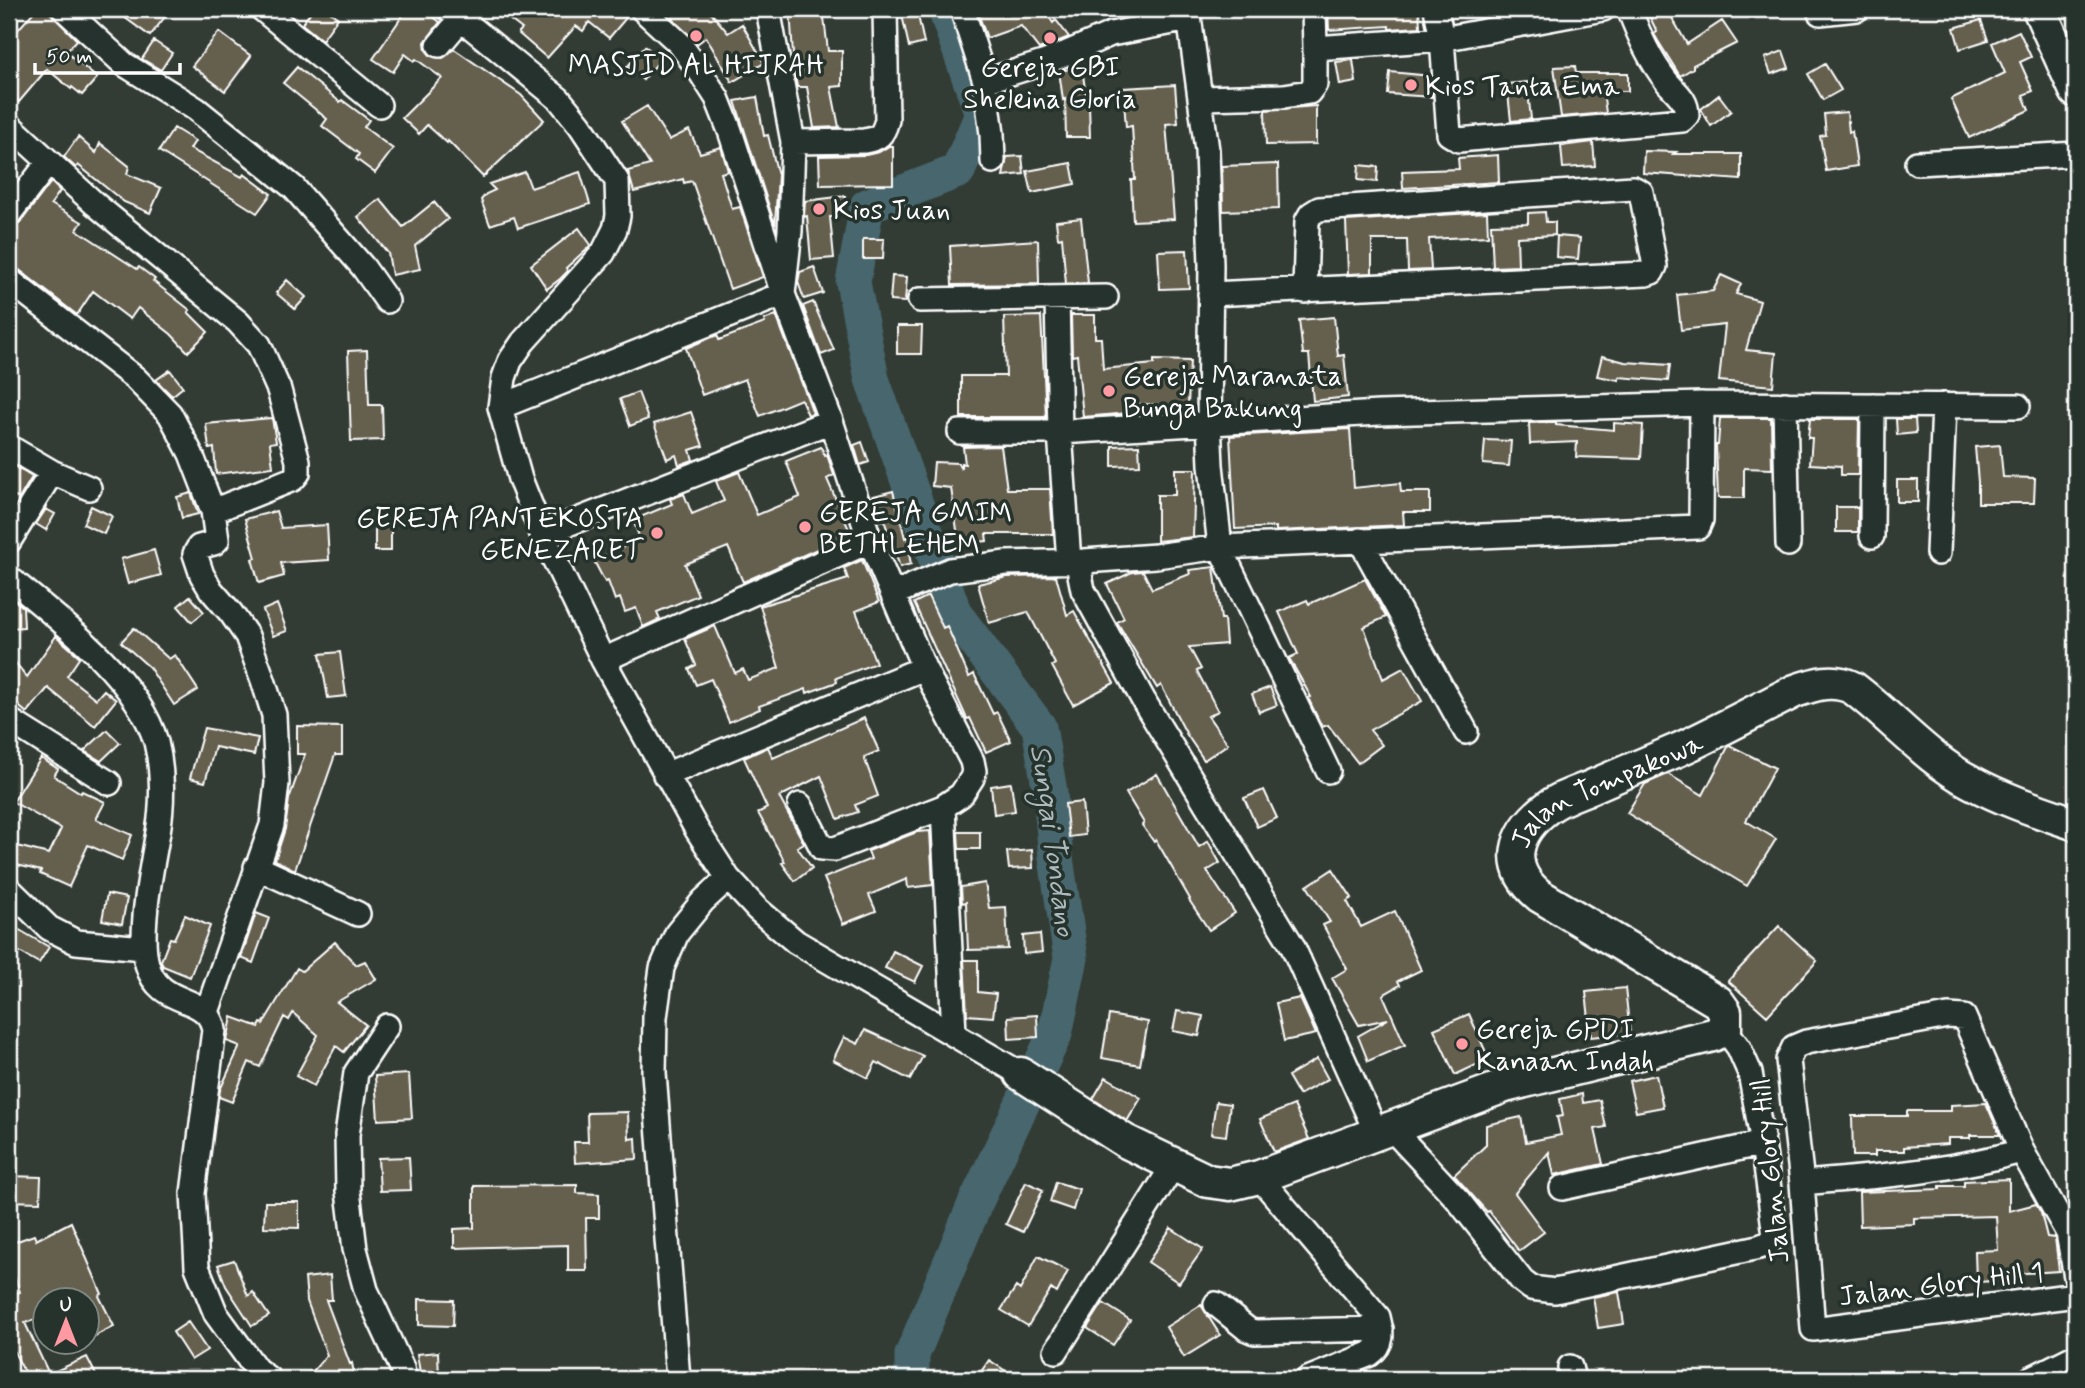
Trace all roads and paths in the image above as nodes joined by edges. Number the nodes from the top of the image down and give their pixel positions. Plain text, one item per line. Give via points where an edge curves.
1 (64, 9) edge
2 (262, 9) edge
3 (642, 9) edge
4 (768, 9) edge
5 (885, 9) edge
6 (962, 9) edge
7 (1314, 9) edge
8 (1436, 9) edge
9 (1603, 9) edge
10 (1629, 9) edge
11 (1857, 9) edge
12 (2039, 9) edge
13 (1820, 13) dead end
14 (455, 14) edge
15 (1188, 14) edge
16 (1442, 39) junction
17 (439, 45) dead end
18 (1315, 48) junction
19 (985, 81) junction
20 (2076, 92) edge
21 (1201, 98) junction
22 (379, 105) dead end
23 (9, 125) edge
24 (793, 142) junction
25 (2076, 154) edge
26 (993, 161) dead end
27 (49, 162) junction
28 (1917, 163) dead end
29 (9, 214) edge
30 (9, 280) edge
31 (1305, 290) junction
32 (783, 294) junction
33 (1210, 294) junction
34 (1106, 297) dead end
35 (1057, 299) junction
36 (920, 300) dead end
37 (387, 302) dead end
38 (1702, 404) junction
39 (1785, 404) junction
40 (1872, 405) junction
41 (1944, 405) junction
42 (2018, 406) dead end
43 (500, 407) junction
44 (831, 421) junction
45 (1209, 422) junction
46 (960, 432) dead end
47 (1060, 432) junction
48 (9, 447) edge
49 (52, 472) junction
50 (89, 488) dead end
51 (213, 511) junction
52 (542, 534) junction
53 (1872, 536) dead end
54 (1360, 540) junction
55 (9, 541) edge
56 (870, 541) junction
57 (1788, 544) dead end
58 (1220, 547) junction
59 (1938, 553) dead end
60 (1077, 561) junction
61 (9, 578) edge
62 (903, 590) junction
63 (603, 660) junction
64 (924, 668) junction
65 (9, 719) edge
66 (1466, 732) dead end
67 (1328, 771) dead end
68 (665, 775) junction
69 (109, 783) dead end
70 (800, 805) dead end
71 (943, 807) junction
72 (2076, 824) edge
73 (256, 867) junction
74 (728, 878) junction
75 (9, 889) edge
76 (358, 914) dead end
77 (144, 948) junction
78 (207, 1012) junction
79 (387, 1026) dead end
80 (1725, 1029) junction
81 (954, 1034) junction
82 (1021, 1074) joint
83 (1384, 1131) junction
84 (1763, 1143) junction
85 (2022, 1151) junction
86 (1173, 1166) junction
87 (1259, 1177) junction
88 (1802, 1183) junction
89 (1562, 1188) dead end
90 (2076, 1277) edge
91 (2076, 1295) edge
92 (1216, 1304) dead end
93 (1381, 1329) junction
94 (1813, 1329) joint
95 (1056, 1351) dead end
96 (2076, 1356) edge
97 (269, 1379) edge
98 (404, 1379) edge
99 (678, 1379) edge
100 (1308, 1379) edge
101 (2030, 1379) edge

1 - 37 street via 124,64 196,109 294,188 363,267
2 - 22 street
3 - 32 street via 679,43 717,98
4 - 24 street
5 - 24 street via 884,133 864,141
6 - 19 street
7 - 18 street
8 - 16 street
9 - 16 street
10 - 16 street via 1660,72 1686,104 1687,115 1682,120 1459,140 1449,134
11 - 13 street
12 - 20 street
14 - 17 street
14 - 43 street via 559,99 617,181 618,216 603,253 523,342 507,370
15 - 19 street via 1111,34 1046,62
15 - 21 street
16 - 18 street
18 - 21 street via 1315,84 1309,92
19 - 26 street
21 - 33 street via 1207,150
23 - 27 street
24 - 32 street
25 - 28 street
27 - 29 street
27 - 51 street via 238,322 259,345 271,368 298,472 293,479
30 - 51 street via 135,378 170,414
31 - 31 street via 1307,220 1319,209 1633,188 1641,192 1656,266 1646,274
31 - 33 street
32 - 43 street
32 - 44 street
33 - 45 street
34 - 35 street
35 - 36 street
35 - 47 street
38 - 39 street
38 - 45 street
38 - 54 street via 1698,527
39 - 40 street
39 - 57 street
40 - 41 street
40 - 53 street
41 - 42 street
41 - 59 street
43 - 52 street via 520,479
44 - 52 street
44 - 56 street
45 - 47 street
45 - 58 street
46 - 47 street
47 - 60 street
48 - 49 street
49 - 50 street
49 - 55 street
51 - 73 street via 217,540 199,547 195,554 211,590 247,636 274,715 277,783 272,825
52 - 63 street
54 - 58 street
54 - 66 street
56 - 62 street
56 - 63 street
58 - 60 street
58 - 67 street
60 - 62 street via 950,570
60 - 83 street via 1083,590 1145,703 1293,945
61 - 77 street via 88,643 137,703 156,741 162,777 159,830 150,867
62 - 64 street
63 - 68 street
64 - 68 street
64 - 71 street via 974,771 961,795
65 - 69 street
68 - 74 street
70 - 71 street via 818,843 827,849
71 - 81 street
72 - 80 street, Jalan Tompakowa via 1970,782 1853,688 1832,682 1795,691 1549,807 1527,827 1517,848 1520,871 1528,885 1718,1002 1725,1012
73 - 76 street
73 - 78 street
74 - 81 street via 796,942
74 - 99 street via 677,933 662,968 655,1017 654,1073
75 - 77 street via 49,928 76,942
77 - 78 street via 153,982
78 - 97 street via 214,1030 193,1193 197,1267 216,1314
79 - 98 street via 355,1073 347,1135 348,1191 366,1290
80 - 83 street via 1696,1041 1505,1086
80 - 84 street via 1750,1073
81 - 82 street
82 - 86 street
83 - 84 street via 1458,1200 1522,1281 1548,1292 1769,1243 1775,1232
83 - 87 street
84 - 89 street
85 - 88 street via 1943,1170
85 - 88 street, Jalan Glory Hill via 1965,1018 1948,1016 1794,1047 1788,1060
85 - 90 street, Jalan Glory Hill via 2068,1233
86 - 87 street via 1221,1184
86 - 95 street
87 - 93 street via 1378,1317
88 - 94 street, Jalan Glory Hill
91 - 94 street, Jalan Glory Hill 1
92 - 93 street via 1254,1332
93 - 100 street via 1378,1349
96 - 101 street

